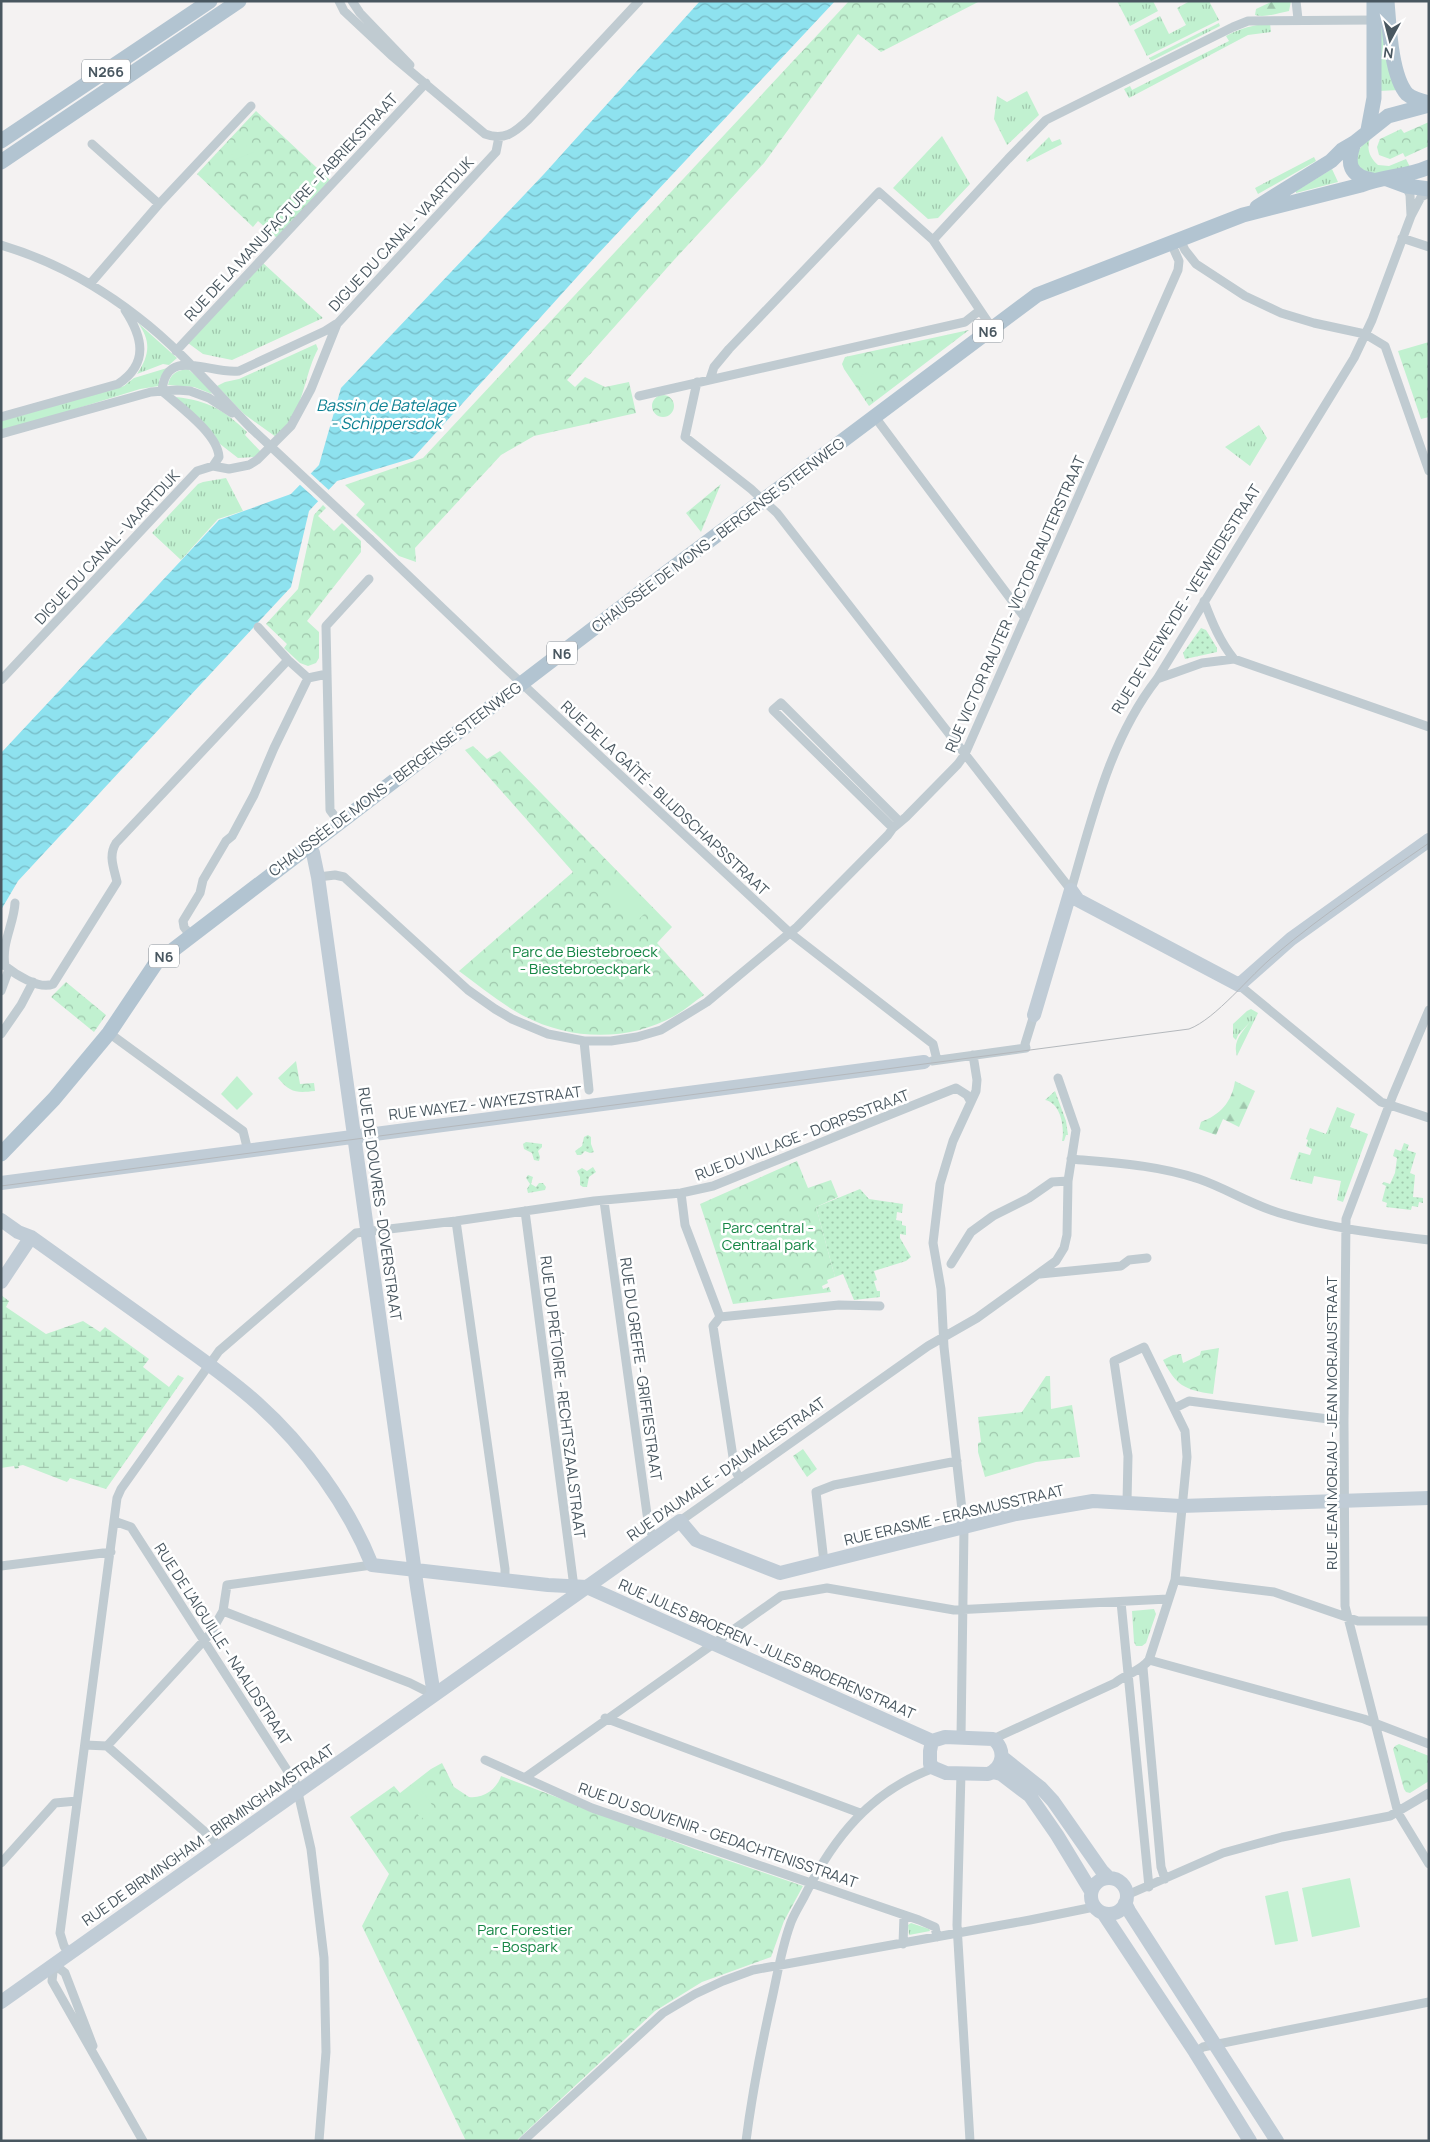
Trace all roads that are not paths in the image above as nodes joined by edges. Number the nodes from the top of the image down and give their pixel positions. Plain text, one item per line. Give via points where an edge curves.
1 (210, 1) edge
2 (239, 1) edge
3 (339, 1) edge
4 (352, 1) edge
5 (639, 1) edge
6 (1296, 1) edge
7 (1374, 1) edge
8 (1387, 1) edge
9 (350, 17) junction
10 (367, 20) junction
11 (1298, 20) junction
12 (1374, 20) junction
13 (422, 80) junction
14 (1429, 104) edge
15 (251, 106) dead end
16 (1368, 130) junction
17 (499, 137) junction
18 (1, 141) edge
19 (1354, 143) junction
20 (92, 144) dead end
21 (1, 162) edge
22 (1429, 167) edge
23 (1379, 179) junction
24 (1406, 186) junction
25 (1429, 191) edge
26 (159, 204) junction
27 (1244, 215) junction
28 (1411, 216) junction
29 (1402, 238) junction
30 (932, 240) junction
31 (1176, 241) junction
32 (1, 245) edge
33 (1429, 247) edge
34 (90, 284) junction
35 (123, 308) junction
36 (979, 311) junction
37 (336, 324) junction
38 (992, 328) junction
39 (1366, 334) junction
40 (176, 351) junction
41 (188, 364) junction
42 (710, 379) junction
43 (697, 382) junction
44 (162, 391) junction
45 (639, 396) dead end
46 (875, 417) junction
47 (1, 418) edge
48 (245, 421) junction
49 (1, 434) edge
50 (213, 466) junction
51 (1429, 471) edge
52 (763, 501) junction
53 (369, 579) dead end
54 (1204, 601) junction
55 (1025, 618) junction
56 (258, 627) dead end
57 (1234, 659) junction
58 (288, 660) junction
59 (327, 674) junction
60 (308, 678) junction
61 (1157, 679) junction
62 (1, 680) edge
63 (522, 684) junction
64 (1429, 727) edge
65 (965, 754) junction
66 (339, 822) junction
67 (896, 825) junction
68 (1429, 840) edge
69 (308, 845) junction
70 (318, 877) junction
71 (1071, 890) junction
72 (15, 902) dead end
73 (790, 933) junction
74 (190, 935) junction
75 (9, 970) junction
76 (33, 982) junction
77 (1239, 985) junction
78 (1, 991) edge
79 (1429, 1010) edge
80 (1034, 1015) joint
81 (109, 1033) junction
82 (1, 1034) edge
83 (584, 1041) junction
84 (1026, 1048) joint
85 (973, 1055) junction
86 (930, 1061) junction
87 (1058, 1078) dead end
88 (589, 1090) dead end
89 (971, 1102) junction
90 (1389, 1105) junction
91 (1429, 1118) edge
92 (23, 1130) junction
93 (354, 1137) junction
94 (1, 1143) edge
95 (248, 1151) junction
96 (1, 1154) edge
97 (1071, 1159) junction
98 (1068, 1181) junction
99 (1, 1183) edge
100 (681, 1194) junction
101 (604, 1201) junction
102 (1, 1208) edge
103 (525, 1211) junction
104 (1, 1220) edge
105 (456, 1221) junction
106 (1346, 1228) junction
107 (368, 1232) junction
108 (31, 1237) junction
109 (1429, 1240) edge
110 (1147, 1258) dead end
111 (951, 1264) dead end
112 (1040, 1274) junction
113 (1, 1282) edge
114 (880, 1306) dead end
115 (720, 1317) junction
116 (943, 1337) junction
117 (209, 1365) junction
118 (1174, 1408) junction
119 (1344, 1421) junction
120 (957, 1461) junction
121 (740, 1479) junction
122 (1429, 1498) edge
123 (1345, 1500) junction
124 (1127, 1502) junction
125 (1181, 1506) junction
126 (114, 1521) junction
127 (680, 1521) junction
128 (964, 1528) junction
129 (656, 1538) junction
130 (111, 1552) junction
131 (824, 1562) junction
132 (372, 1565) junction
133 (1, 1566) edge
134 (414, 1569) junction
135 (505, 1580) junction
136 (1175, 1580) junction
137 (548, 1585) junction
138 (580, 1587) junction
139 (1168, 1599) junction
140 (1121, 1602) junction
141 (223, 1610) junction
142 (554, 1610) junction
143 (964, 1610) junction
144 (1347, 1618) junction
145 (1429, 1621) edge
146 (205, 1640) junction
147 (714, 1643) junction
148 (1149, 1660) junction
149 (1143, 1668) junction
150 (1128, 1673) junction
151 (434, 1694) junction
152 (606, 1718) junction
153 (1375, 1723) junction
154 (961, 1737) junction
155 (993, 1739) junction
156 (932, 1741) junction
157 (1429, 1744) edge
158 (85, 1745) junction
159 (107, 1746) junction
160 (1002, 1757) junction
161 (485, 1760) dead end
162 (934, 1768) junction
163 (993, 1772) junction
164 (961, 1773) junction
165 (526, 1776) junction
166 (298, 1792) junction
167 (1429, 1793) edge
168 (77, 1801) junction
169 (860, 1813) junction
170 (1398, 1813) junction
171 (219, 1849) junction
172 (1, 1864) edge
173 (1429, 1864) edge
174 (1109, 1878) junction
175 (1164, 1879) junction
176 (811, 1883) junction
177 (1149, 1887) junction
178 (1091, 1891) junction
179 (1126, 1899) junction
180 (1099, 1910) junction
181 (904, 1915) junction
182 (958, 1933) junction
183 (937, 1937) junction
184 (904, 1944) junction
185 (69, 1954) junction
186 (54, 1964) junction
187 (780, 1965) junction
188 (1, 2002) edge
189 (1429, 2002) edge
190 (1214, 2045) junction
191 (1194, 2052) junction
192 (96, 2056) junction
193 (143, 2141) edge
194 (319, 2141) edge
195 (523, 2141) edge
196 (746, 2141) edge
197 (970, 2141) edge
198 (1250, 2141) edge
199 (1277, 2141) edge

1 - 18 main road, N266
2 - 21 main road, N266
3 - 9 street
4 - 10 street
5 - 17 street via 528,120 515,132
6 - 11 street
7 - 12 main road
8 - 14 main road via 1392,49 1401,85 1409,96
9 - 10 street via 358,21
9 - 13 street
10 - 13 street
11 - 12 street
11 - 30 street via 1248,21 1046,120
12 - 16 main road via 1373,106
13 - 17 street via 485,134
13 - 40 street, RUE DE LA MANUFACTURE - FABRIEKSTRAAT
14 - 16 main road, CHAUSSÉE DE MONS - BERGENSE STEENWEG / N6 via 1392,114
15 - 26 street
16 - 19 main road, CHAUSSÉE DE MONS - BERGENSE STEENWEG / N6
17 - 37 street, DIGUE DU CANAL - VAARTDIJK via 496,152
19 - 23 main road via 1350,157 1352,168 1358,176
19 - 27 main road, CHAUSSÉE DE MONS - BERGENSE STEENWEG / N6
20 - 26 street
22 - 23 main road, CHAUSSÉE DE MONS - BERGENSE STEENWEG / N6
23 - 24 main road
23 - 27 main road, CHAUSSÉE DE MONS - BERGENSE STEENWEG / N6
24 - 25 main road
24 - 28 street, RUE DE VEEWEYDE - VEEWEIDESTRAAT
25 - 28 street, RUE DE VEEWEYDE - VEEWEIDESTRAAT via 1420,197
26 - 34 street
27 - 31 main road, CHAUSSÉE DE MONS - BERGENSE STEENWEG / N6
28 - 29 street, RUE DE VEEWEYDE - VEEWEIDESTRAAT
29 - 33 street
29 - 39 street, RUE DE VEEWEYDE - VEEWEIDESTRAAT
30 - 36 street
30 - 42 street via 879,192 729,349 714,367
31 - 38 main road, CHAUSSÉE DE MONS - BERGENSE STEENWEG / N6 via 1038,295
31 - 39 street via 1196,264 1245,296 1290,315
31 - 55 street, RUE VICTOR RAUTER - VICTOR RAUTERSTRAAT via 1178,270
32 - 34 street via 50,263
34 - 35 street
35 - 40 street
35 - 47 street via 140,338 141,351 128,377 118,384
36 - 38 street
36 - 42 street via 965,322
37 - 41 street via 239,371 216,371
37 - 50 street, DIGUE DU CANAL - VAARTDIJK via 311,389 291,426 249,465
38 - 46 main road, CHAUSSÉE DE MONS - BERGENSE STEENWEG / N6
39 - 51 street via 1385,346
39 - 54 street, RUE DE VEEWEYDE - VEEWEIDESTRAAT
40 - 41 street
41 - 44 street via 167,374
41 - 48 street
42 - 43 street
43 - 45 street
43 - 52 street via 686,437
44 - 48 street via 190,391 209,398
44 - 49 street via 138,394
44 - 50 street via 193,418 219,448 220,457
46 - 52 main road, CHAUSSÉE DE MONS - BERGENSE STEENWEG / N6
46 - 55 street
48 - 63 street, RUE DE LA GAÎTÉ - BLIJDSCHAPSSTRAAT, bridge
50 - 62 street, DIGUE DU CANAL - VAARTDIJK via 196,471
52 - 63 main road, CHAUSSÉE DE MONS - BERGENSE STEENWEG / N6
52 - 65 street
53 - 59 street via 326,626
54 - 57 street via 1224,648
54 - 61 street, RUE DE VEEWEYDE - VEEWEIDESTRAAT
55 - 65 street, RUE VICTOR RAUTER - VICTOR RAUTERSTRAAT
56 - 58 street
57 - 61 street via 1202,663
57 - 64 street
58 - 60 street
58 - 76 street via 116,843 112,860 117,882 53,984
59 - 60 street
59 - 66 street via 330,810
60 - 74 street via 254,795 203,880 200,892 183,921
61 - 71 street, RUE DE VEEWEYDE - VEEWEIDESTRAAT via 1130,720 1104,781
63 - 66 main road, CHAUSSÉE DE MONS - BERGENSE STEENWEG / N6
63 - 73 street, RUE DE LA GAÎTÉ - BLIJDSCHAPSSTRAAT
65 - 67 street, RUE VICTOR RAUTER - VICTOR RAUTERSTRAAT
65 - 71 street
66 - 69 main road, CHAUSSÉE DE MONS - BERGENSE STEENWEG / N6
67 - 67 street via 781,703 773,710
67 - 73 street, RUE VICTOR RAUTER - VICTOR RAUTERSTRAAT
68 - 77 street via 1291,939
69 - 70 street, RUE DE DOUVRES - DOVERSTRAAT
69 - 74 main road, CHAUSSÉE DE MONS - BERGENSE STEENWEG / N6
70 - 83 street, RUE VICTOR RAUTER - VICTOR RAUTERSTRAAT via 344,877 468,990 495,1009 533,1028
70 - 93 street, RUE DE DOUVRES - DOVERSTRAAT
71 - 77 street via 1078,900
71 - 80 street, RUE DE VEEWEYDE - VEEWEIDESTRAAT
72 - 75 street via 3,957
73 - 83 street, RUE VICTOR RAUTER - VICTOR RAUTERSTRAAT via 707,1002 671,1025 637,1037
73 - 86 street, RUE DE LA GAÎTÉ - BLIJDSCHAPSSTRAAT via 933,1044
74 - 81 main road, CHAUSSÉE DE MONS - BERGENSE STEENWEG / N6 via 156,962
75 - 76 street
75 - 78 street
76 - 82 street
77 - 90 street via 1381,1102
79 - 90 street, RUE JEAN MORJAU - JEAN MORJAUSTRAAT
80 - 84 street, RUE DE VEEWEYDE - VEEWEIDESTRAAT
81 - 92 main road, CHAUSSÉE DE MONS - BERGENSE STEENWEG / N6
81 - 95 street via 243,1131
83 - 88 street
84 - 85 street, RUE WAYEZ - WAYEZSTRAAT
85 - 86 street, RUE WAYEZ - WAYEZSTRAAT
85 - 89 street via 977,1080
86 - 93 street, RUE WAYEZ - WAYEZSTRAAT
87 - 97 street, RUE D'AUMALE - D'AUMALESTRAAT via 1076,1130
89 - 100 street, RUE DU VILLAGE - DORPSSTRAAT via 956,1088 713,1186
89 - 116 street via 940,1184 935,1216 933,1243 941,1289
90 - 91 street
90 - 106 street, RUE JEAN MORJAU - JEAN MORJAUSTRAAT via 1346,1219
92 - 94 main road, CHAUSSÉE DE MONS - BERGENSE STEENWEG / N6
92 - 96 main road, CHAUSSÉE DE MONS - BERGENSE STEENWEG / N6
93 - 95 street, RUE WAYEZ - WAYEZSTRAAT
93 - 107 street, RUE DE DOUVRES - DOVERSTRAAT
95 - 99 street, RUE WAYEZ - WAYEZSTRAAT
97 - 98 street, RUE D'AUMALE - D'AUMALESTRAAT
97 - 106 street via 1127,1163 1176,1172 1228,1190 1283,1215
98 - 111 street via 1052,1182 993,1216 971,1232
98 - 112 street, RUE D'AUMALE - D'AUMALESTRAAT via 1068,1235 1064,1248
100 - 101 street, RUE DU VILLAGE - DORPSSTRAAT
100 - 115 street via 686,1226
101 - 103 street, RUE DU VILLAGE - DORPSSTRAAT
101 - 129 street, RUE DU GREFFE - GRIFFIESTRAAT via 647,1514 650,1531
102 - 108 street
103 - 105 street, RUE DU VILLAGE - DORPSSTRAAT
103 - 138 street, RUE DU PRÉTOIRE - RECHTSZAALSTRAAT
104 - 108 street
105 - 107 street, RUE DU VILLAGE - DORPSSTRAAT
105 - 135 street
106 - 109 street
106 - 119 street, RUE JEAN MORJAU - JEAN MORJAUSTRAAT
107 - 117 street, RUE DU VILLAGE - DORPSSTRAAT via 350,1236 228,1342
107 - 134 street, RUE DE DOUVRES - DOVERSTRAAT
108 - 113 street
108 - 117 street
110 - 112 street via 1130,1260 1121,1266
112 - 116 street, RUE D'AUMALE - D'AUMALESTRAAT via 962,1328
114 - 115 street via 839,1305
115 - 121 street via 713,1326 735,1470
116 - 120 street
116 - 121 street, RUE D'AUMALE - D'AUMALESTRAAT
117 - 126 street, RUE DU VILLAGE - DORPSSTRAAT via 121,1489
117 - 132 street via 259,1404 307,1456 345,1512
118 - 119 street via 1189,1401
118 - 124 street via 1144,1347 1114,1361 1128,1456
118 - 125 street via 1185,1430 1187,1457
119 - 123 street, RUE JEAN MORJAU - JEAN MORJAUSTRAAT
120 - 128 street
120 - 131 street via 834,1485 816,1492
121 - 127 street, RUE D'AUMALE - D'AUMALESTRAAT
122 - 123 street, RUE ERASME - ERASMUSSTRAAT
123 - 125 street, RUE ERASME - ERASMUSSTRAAT
123 - 144 street, RUE JEAN MORJAU - JEAN MORJAUSTRAAT
124 - 125 street, RUE ERASME - ERASMUSSTRAAT
124 - 128 street, RUE ERASME - ERASMUSSTRAAT via 1093,1501 1062,1505
125 - 136 street
126 - 130 street, RUE DU VILLAGE - DORPSSTRAAT
126 - 146 street, RUE DE L'AIGUILLE - NAALDSTRAAT via 131,1527
127 - 129 street, RUE D'AUMALE - D'AUMALESTRAAT
127 - 131 street, RUE ERASME - ERASMUSSTRAAT via 696,1540 780,1573
128 - 131 street, RUE ERASME - ERASMUSSTRAAT
128 - 143 street
129 - 138 street, RUE D'AUMALE - D'AUMALESTRAAT
130 - 133 street
130 - 158 street, RUE DU VILLAGE - DORPSSTRAAT
132 - 134 street
132 - 141 street via 228,1585
134 - 135 street
134 - 151 street, RUE DE DOUVRES - DOVERSTRAAT
135 - 137 street
136 - 139 street
136 - 144 street via 1274,1592
137 - 138 street
137 - 142 street via 554,1598
138 - 142 street, RUE D'AUMALE - D'AUMALESTRAAT
138 - 147 street, RUE JULES BROEREN - JULES BROERENSTRAAT
139 - 140 street
139 - 148 street
140 - 143 street
140 - 150 street
141 - 146 street
141 - 151 street
142 - 151 street, RUE D'AUMALE - D'AUMALESTRAAT
143 - 147 street via 827,1588 781,1596
143 - 154 street
144 - 145 street via 1358,1621
144 - 153 street, RUE JEAN MORJAU - JEAN MORJAUSTRAAT
146 - 159 street
146 - 166 street, RUE DE L'AIGUILLE - NAALDSTRAAT
147 - 152 street
147 - 156 street, RUE JULES BROEREN - JULES BROERENSTRAAT
148 - 149 street
148 - 153 street
149 - 150 street
149 - 175 street
150 - 155 street via 1115,1683
150 - 177 street
151 - 166 street, RUE DE BIRMINGHAM - BIRMINGHAMSTRAAT
152 - 165 street
152 - 169 street
153 - 157 street
153 - 170 street, RUE JEAN MORJAU - JEAN MORJAUSTRAAT
154 - 155 street
154 - 156 street
155 - 160 street via 1000,1746
156 - 162 street via 929,1757
158 - 159 street
158 - 168 street, RUE DU VILLAGE - DORPSSTRAAT
159 - 171 street via 213,1839
160 - 163 street
160 - 174 street via 1053,1801
161 - 165 street, RUE DU SOUVENIR - GEDACHTENISSTRAAT
162 - 164 street via 946,1773
162 - 169 street via 888,1791
163 - 164 street
163 - 178 street via 1001,1774 1030,1796
164 - 182 street
165 - 176 street, RUE DU SOUVENIR - GEDACHTENISSTRAAT via 592,1808
166 - 171 street, RUE DE BIRMINGHAM - BIRMINGHAMSTRAAT
166 - 194 street, RUE DE L'AIGUILLE - NAALDSTRAAT via 310,1849 324,1958 326,2052
167 - 170 street
168 - 172 street via 55,1803
168 - 185 street, RUE DU VILLAGE - DORPSSTRAAT via 60,1933
169 - 176 street via 830,1851
170 - 173 street, RUE JEAN MORJAU - JEAN MORJAUSTRAAT
170 - 175 street via 1223,1853
171 - 185 street, RUE DE BIRMINGHAM - BIRMINGHAMSTRAAT
174 - 178 street via 1098,1881
174 - 179 street via 1123,1885
175 - 177 street
176 - 181 street, RUE DU SOUVENIR - GEDACHTENISSTRAAT
176 - 187 street via 790,1924
177 - 179 street
178 - 180 street via 1090,1897
179 - 180 street via 1118,1911
179 - 190 street via 1129,1911
180 - 182 street
180 - 191 street
181 - 183 street, RUE DU SOUVENIR - GEDACHTENISSTRAAT via 935,1926
181 - 184 street
182 - 183 street
182 - 197 street
183 - 184 street
184 - 187 street
185 - 186 street, RUE DE BIRMINGHAM - BIRMINGHAMSTRAAT
186 - 188 street, RUE DE BIRMINGHAM - BIRMINGHAMSTRAAT
186 - 192 street via 65,1973
186 - 192 street via 52,1981
187 - 195 street via 723,1981 663,2013
187 - 196 street via 758,2064
189 - 190 street
190 - 191 street
190 - 199 street
191 - 198 street
192 - 193 street

